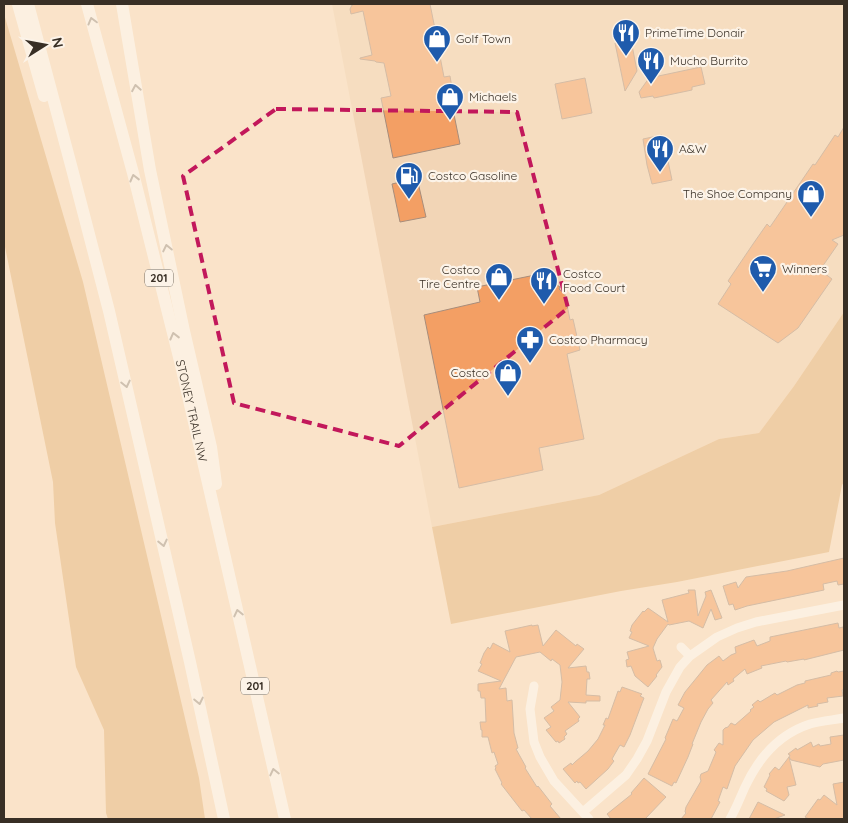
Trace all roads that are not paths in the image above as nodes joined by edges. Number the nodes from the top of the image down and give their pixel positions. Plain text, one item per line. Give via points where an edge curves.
1 (18, 4) edge
2 (28, 4) edge
3 (87, 4) edge
4 (122, 4) edge
5 (115, 337) junction
6 (225, 553) junction
7 (844, 605) edge
8 (681, 647) dead end
9 (690, 656) junction
10 (534, 686) dead end
11 (844, 718) edge
12 (586, 816) edge
13 (224, 819) edge
14 (285, 819) edge
15 (730, 819) edge

1 - 5 highway via 103,320
2 - 5 highway
6 -> 3 highway, STONEY TRAIL NW / 201 via 178,352
6 -> 4 highway via 211,447 152,180
5 -> 13 highway
14 -> 6 highway, STONEY TRAIL NW / 201
7 - 9 street via 737,628 717,637
8 - 9 street
9 - 12 street via 666,692 637,760
10 - 12 street via 530,709 534,742 540,757 554,781
11 - 15 street via 800,727 779,741 755,768

